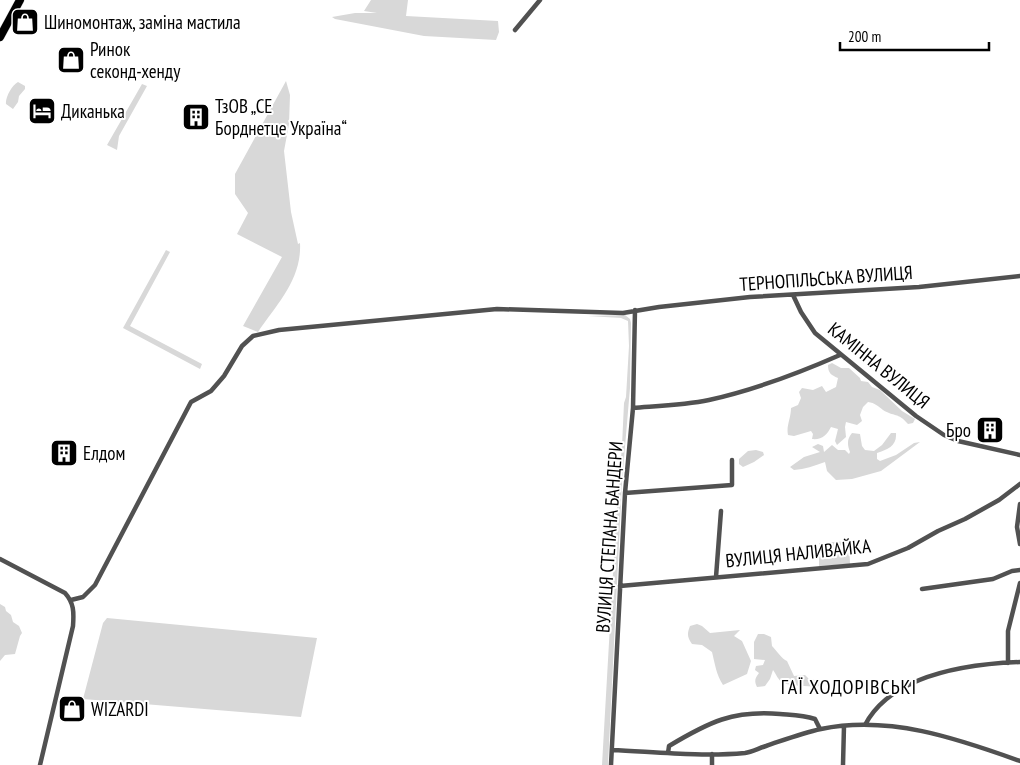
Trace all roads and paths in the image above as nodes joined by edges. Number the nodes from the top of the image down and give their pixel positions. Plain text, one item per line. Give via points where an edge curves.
1 (20, 0) edge
2 (540, 0) edge
3 (515, 30) dead end
4 (0, 37) edge
5 (1020, 276) edge
6 (793, 295) junction
7 (635, 310) junction
8 (840, 355) junction
9 (632, 408) junction
10 (1020, 455) edge
11 (732, 460) dead end
12 (1020, 484) edge
13 (625, 493) junction
14 (1020, 504) edge
15 (721, 511) dead end
16 (1020, 544) edge
17 (0, 559) edge
18 (1020, 570) edge
19 (716, 577) junction
20 (1020, 583) edge
21 (620, 586) junction
22 (922, 589) dead end
23 (71, 600) junction
24 (1020, 662) edge
25 (1008, 663) junction
26 (865, 725) junction
27 (844, 726) junction
28 (820, 729) junction
29 (612, 750) junction
30 (668, 753) junction
31 (712, 754) junction
32 (1020, 761) edge
33 (40, 765) edge
34 (611, 765) edge
35 (712, 765) edge
36 (843, 765) edge

1 - 4 highway
2 - 3 street
5 - 6 street, ТЕРНОПІЛЬСЬКА ВУЛИЦЯ via 919,287
6 - 7 street, ТЕРНОПІЛЬСЬКА ВУЛИЦЯ
6 - 8 street, КАМІННА ВУЛИЦЯ via 811,327
7 - 9 street, ВУЛИЦЯ СТЕПАНА БАНДЕРИ
7 - 23 street, ТЕРНОПІЛЬСЬКА ВУЛИЦЯ via 623,313 497,309 279,330 253,336 242,346 211,391 191,402 92,590
8 - 9 street via 746,390 707,400
8 - 10 street, КАМІННА ВУЛИЦЯ via 944,435
9 - 13 street, ВУЛИЦЯ СТЕПАНА БАНДЕРИ
11 - 13 street via 732,485
12 - 19 street, ВУЛИЦЯ НАЛИВАЙКА via 965,519 868,564
13 - 21 street, ВУЛИЦЯ СТЕПАНА БАНДЕРИ
14 - 16 street via 1017,527
15 - 19 street
17 - 23 street via 65,593
18 - 22 street via 993,579
19 - 21 street, ВУЛИЦЯ НАЛИВАЙКА
20 - 25 street via 1008,631
21 - 29 street, ВУЛИЦЯ СТЕПАНА БАНДЕРИ
23 - 33 street via 73,626
24 - 25 street
25 - 26 street via 927,677 887,700
26 - 27 street
26 - 32 street via 892,726 944,736
27 - 28 street
27 - 36 street
28 - 30 street via 815,719 808,717 741,713 688,734 669,746
28 - 31 street via 747,752
29 - 30 street
29 - 34 street, ВУЛИЦЯ СТЕПАНА БАНДЕРИ
30 - 31 street
31 - 35 street

